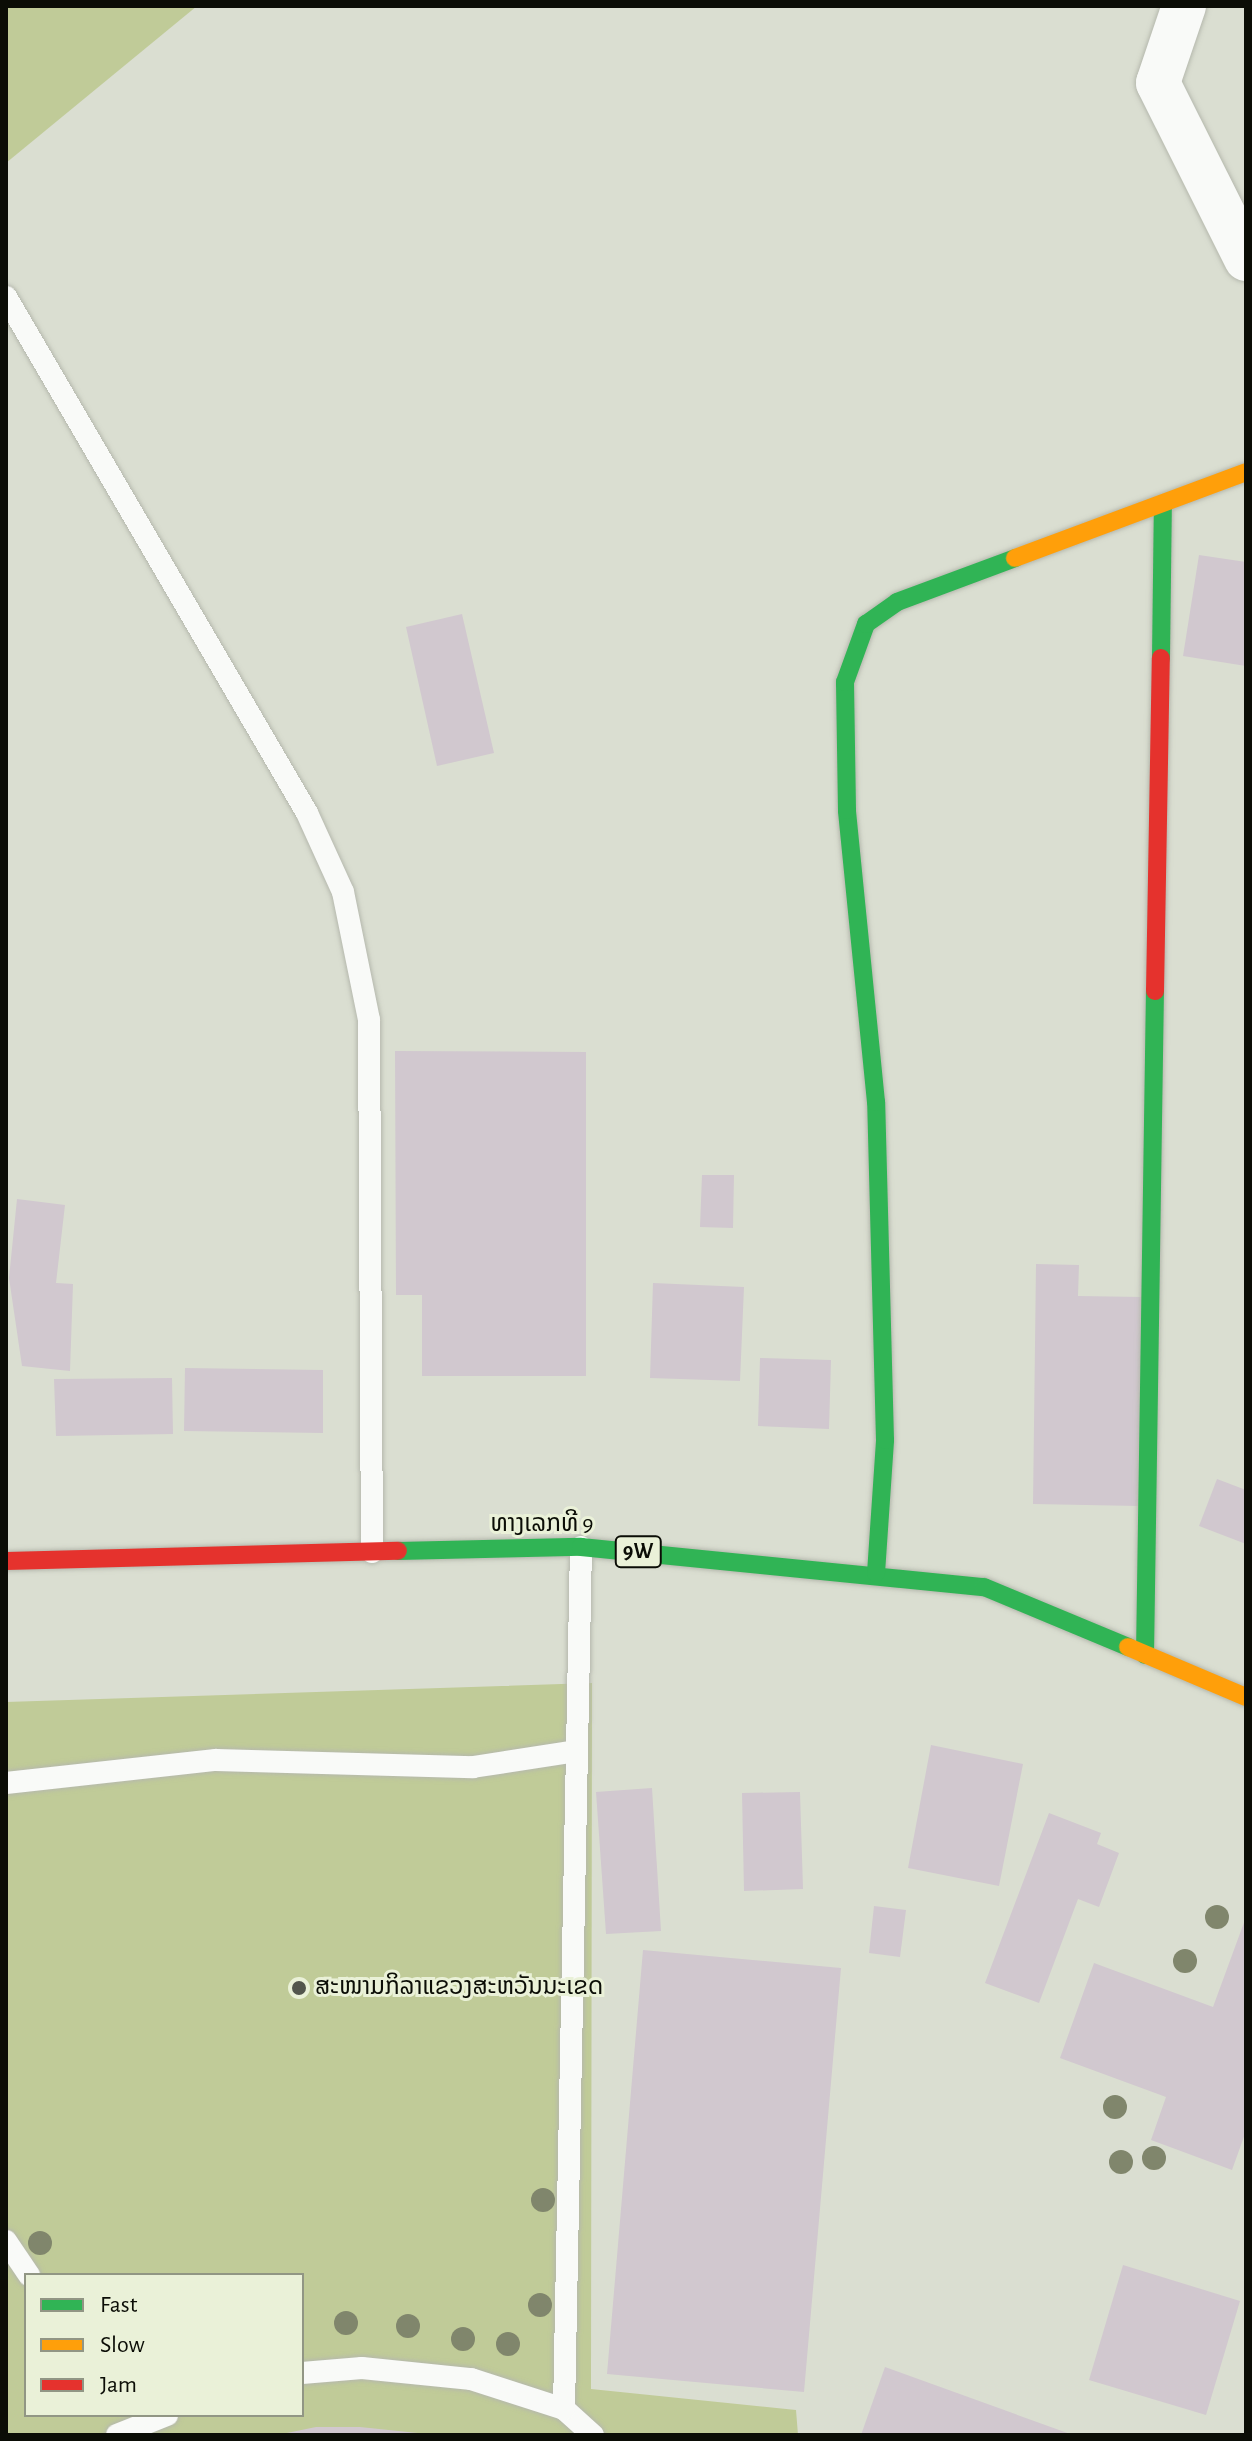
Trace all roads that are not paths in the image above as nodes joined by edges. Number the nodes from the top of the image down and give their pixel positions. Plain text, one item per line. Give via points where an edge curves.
1 (1184, 6) edge
2 (1246, 259) edge
3 (6, 297) edge
4 (1246, 472) edge
5 (1163, 505) junction
6 (581, 1547) junction
7 (372, 1552) junction
8 (6, 1561) edge
9 (876, 1573) junction
10 (1145, 1655) junction
11 (1246, 1697) edge
12 (576, 1751) junction
13 (6, 1783) edge
14 (6, 2241) edge
15 (28, 2273) edge
16 (304, 2373) edge
17 (564, 2409) junction
18 (159, 2417) edge
19 (123, 2426) edge
20 (593, 2435) edge

1 - 2 street via 1158,83
3 - 7 lane via 307,813 343,892 369,1020
4 - 5 street
5 - 9 street via 897,602 866,624 853,645 845,682 847,810 876,1102 885,1440
5 - 10 street
6 - 7 street, ທາງເລກທີ 9 / 9W
6 - 9 street, ທາງເລກທີ 9 / 9W
6 - 12 lane
7 - 8 street, ທາງເລກທີ 9 / 9W
9 - 10 street, ທາງເລກທີ 9 / 9W via 984,1587
10 - 11 street, ທາງເລກທີ 9 / 9W
12 - 13 lane via 473,1767 216,1760
12 - 17 lane
14 - 15 lane
16 - 17 lane via 362,2368 471,2379
17 - 20 lane
18 - 19 lane

